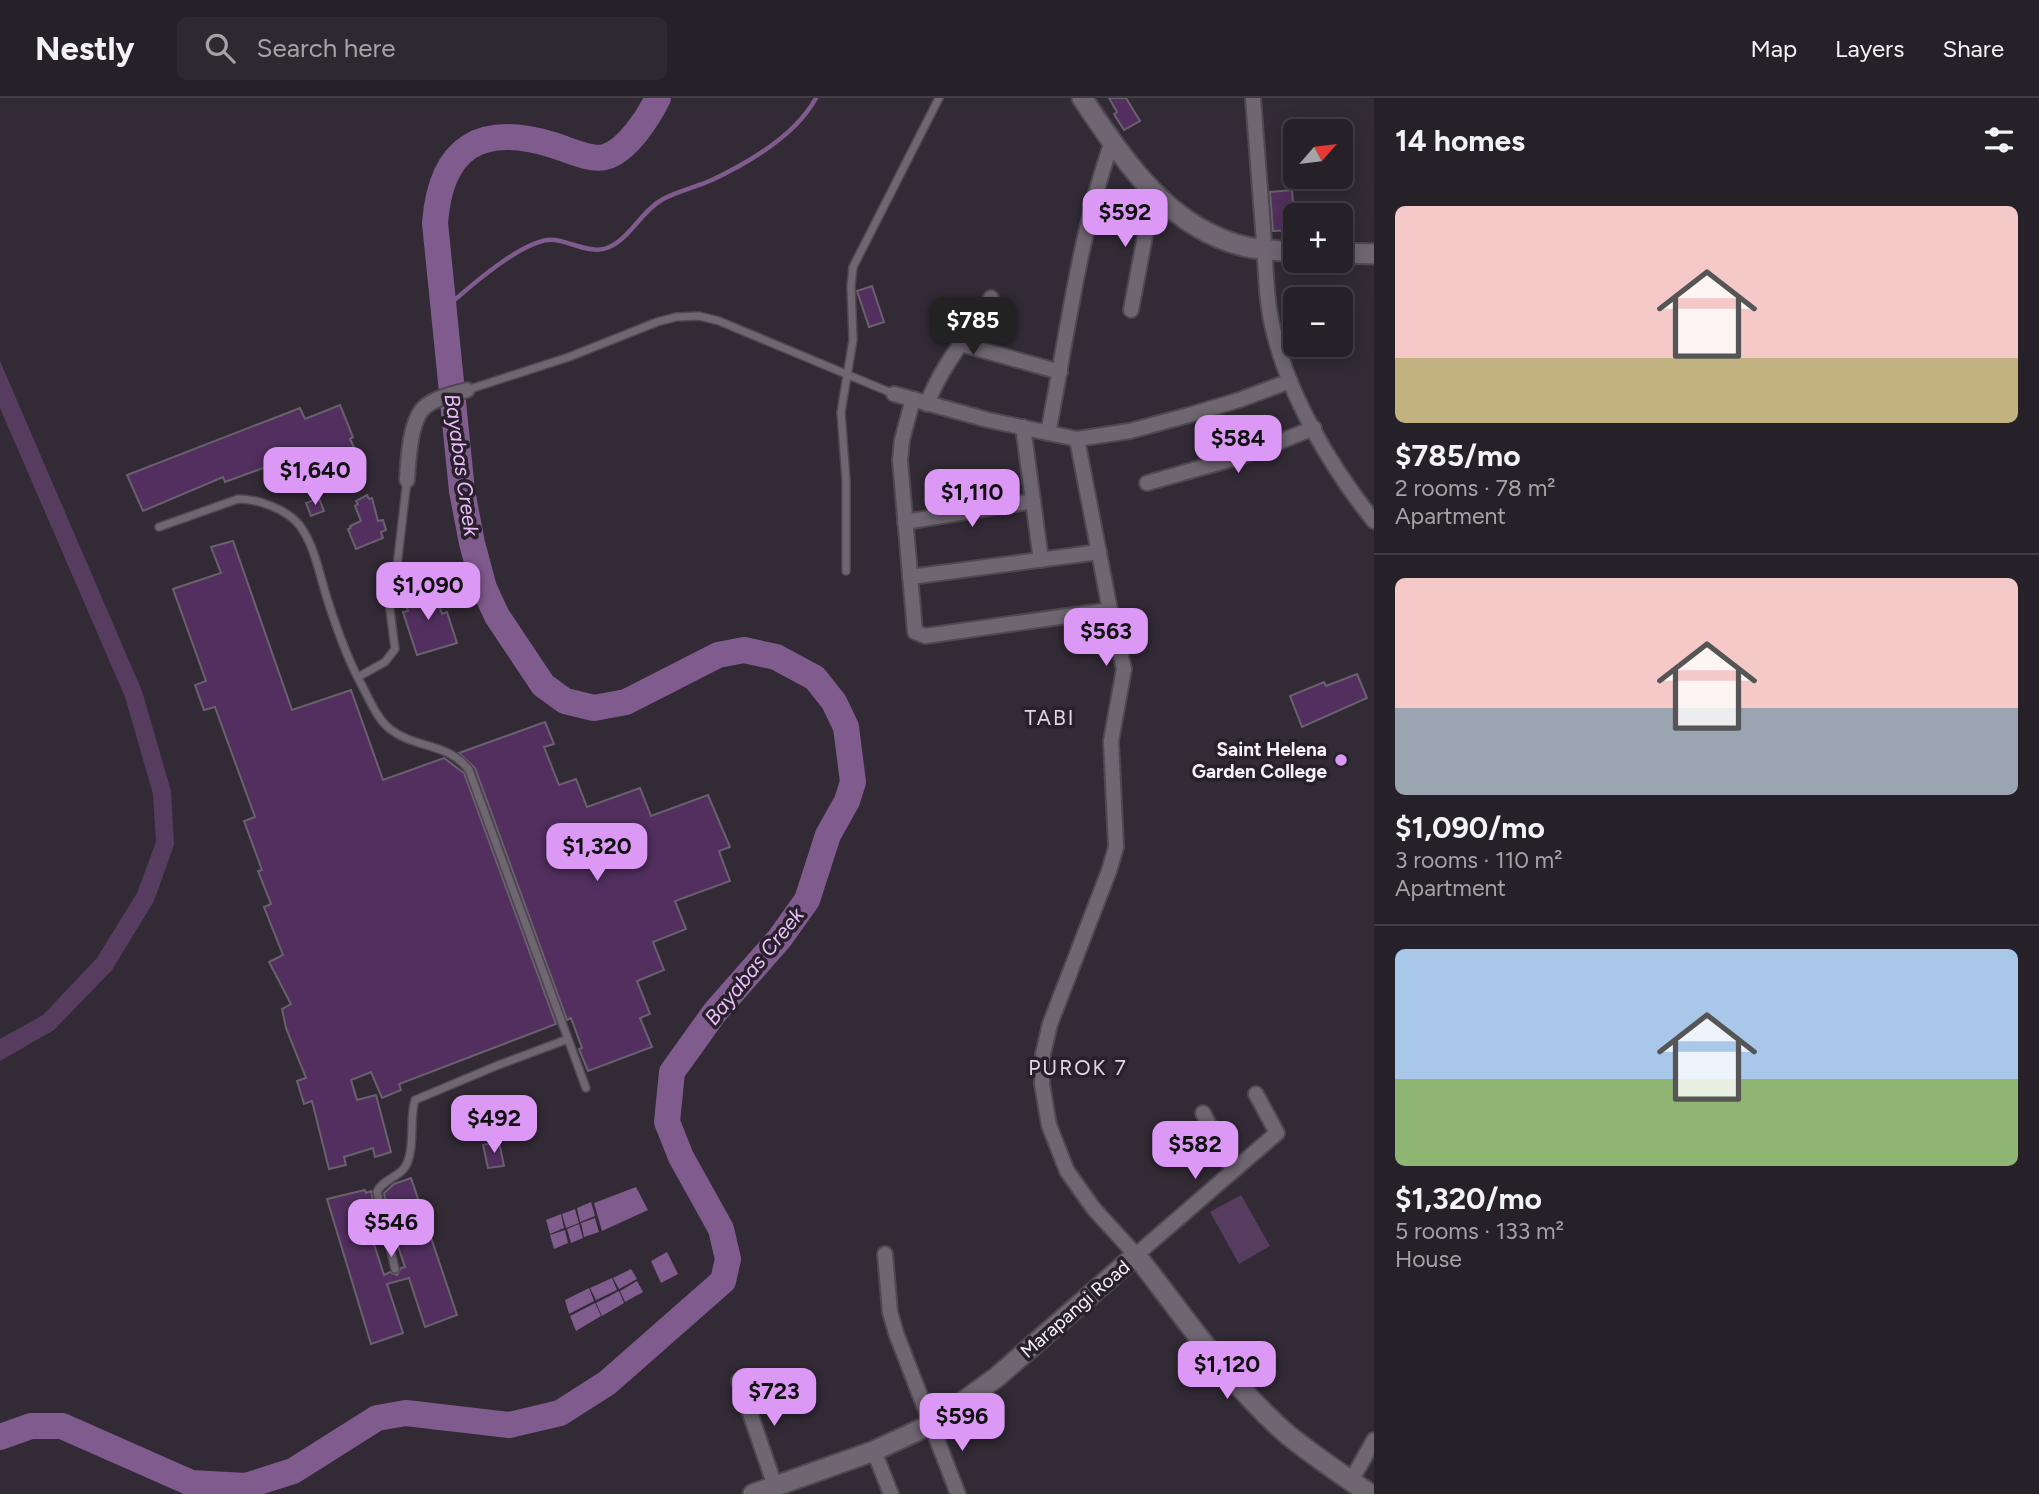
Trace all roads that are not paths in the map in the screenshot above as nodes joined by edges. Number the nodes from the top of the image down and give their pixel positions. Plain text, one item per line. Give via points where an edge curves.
1 (939, 98) edge
2 (1082, 98) edge
3 (1253, 98) edge
4 (1112, 142) junction
5 (1153, 194) junction
6 (1265, 250) junction
7 (1283, 251) edge
8 (1353, 253) edge
9 (1374, 254) edge
10 (990, 298) dead end
11 (1131, 310) dead end
12 (961, 344) junction
13 (1060, 372) junction
14 (846, 375) junction
15 (1290, 381) junction
16 (467, 390) joint
17 (894, 394) joint
18 (920, 401) junction
19 (1023, 428) junction
20 (1314, 428) junction
21 (1048, 433) junction
22 (1077, 439) junction
23 (407, 480) joint
24 (1147, 483) dead end
25 (1032, 501) junction
26 (1374, 521) edge
27 (905, 522) junction
28 (159, 527) dead end
29 (1099, 552) junction
30 (1041, 560) junction
31 (846, 571) dead end
32 (910, 577) junction
33 (1110, 610) junction
34 (358, 677) junction
35 (568, 1039) junction
36 (586, 1088) dead end
37 (1256, 1094) dead end
38 (1203, 1113) dead end
39 (1233, 1171) junction
40 (885, 1254) dead end
41 (1136, 1255) junction
42 (395, 1269) dead end
43 (739, 1381) dead end
44 (932, 1424) junction
45 (1374, 1440) edge
46 (874, 1451) junction
47 (1352, 1481) junction
48 (775, 1486) junction
49 (753, 1494) edge
50 (891, 1494) edge
51 (958, 1494) edge
52 (1370, 1494) edge

1 - 14 lane via 853,267 853,340
2 - 4 street
3 - 6 street
4 - 5 street
4 - 13 street via 1098,184
5 - 6 street via 1201,229
5 - 11 street
6 - 7 street
6 - 15 street via 1273,331
8 - 9 street
10 - 12 street
12 - 13 street
12 - 18 street
13 - 21 street
14 - 16 lane via 699,316 657,322
14 - 17 lane
14 - 31 lane via 841,412
15 - 20 street
15 - 22 street via 1189,415
16 - 23 street via 423,407 418,414
17 - 18 street
18 - 19 street
18 - 27 street via 902,440
19 - 21 street
19 - 25 street
20 - 24 street via 1243,456
20 - 26 street
21 - 22 street
22 - 29 street
23 - 34 lane via 389,603 395,649 385,662
25 - 27 street
25 - 30 street
27 - 32 street
28 - 34 lane via 238,499 259,501 294,519 314,553 332,615
29 - 30 street
29 - 33 street
30 - 32 street
32 - 33 street via 913,627 925,636
33 - 41 street via 1124,669 1111,741 1115,847 1050,1024 1042,1084 1049,1125 1067,1171
34 - 35 lane via 391,730 455,755 469,770
35 - 36 lane
35 - 42 lane via 415,1100 408,1162 377,1192
37 - 39 street via 1277,1133
38 - 39 street
39 - 41 street
40 - 44 street via 890,1312
41 - 44 street, Marapangi Road via 997,1377
41 - 47 street via 1223,1367 1268,1416
43 - 48 street
44 - 46 street, Marapangi Road
44 - 51 street
45 - 47 street
46 - 48 street, Marapangi Road
46 - 50 street
47 - 52 street
48 - 49 street, Marapangi Road

